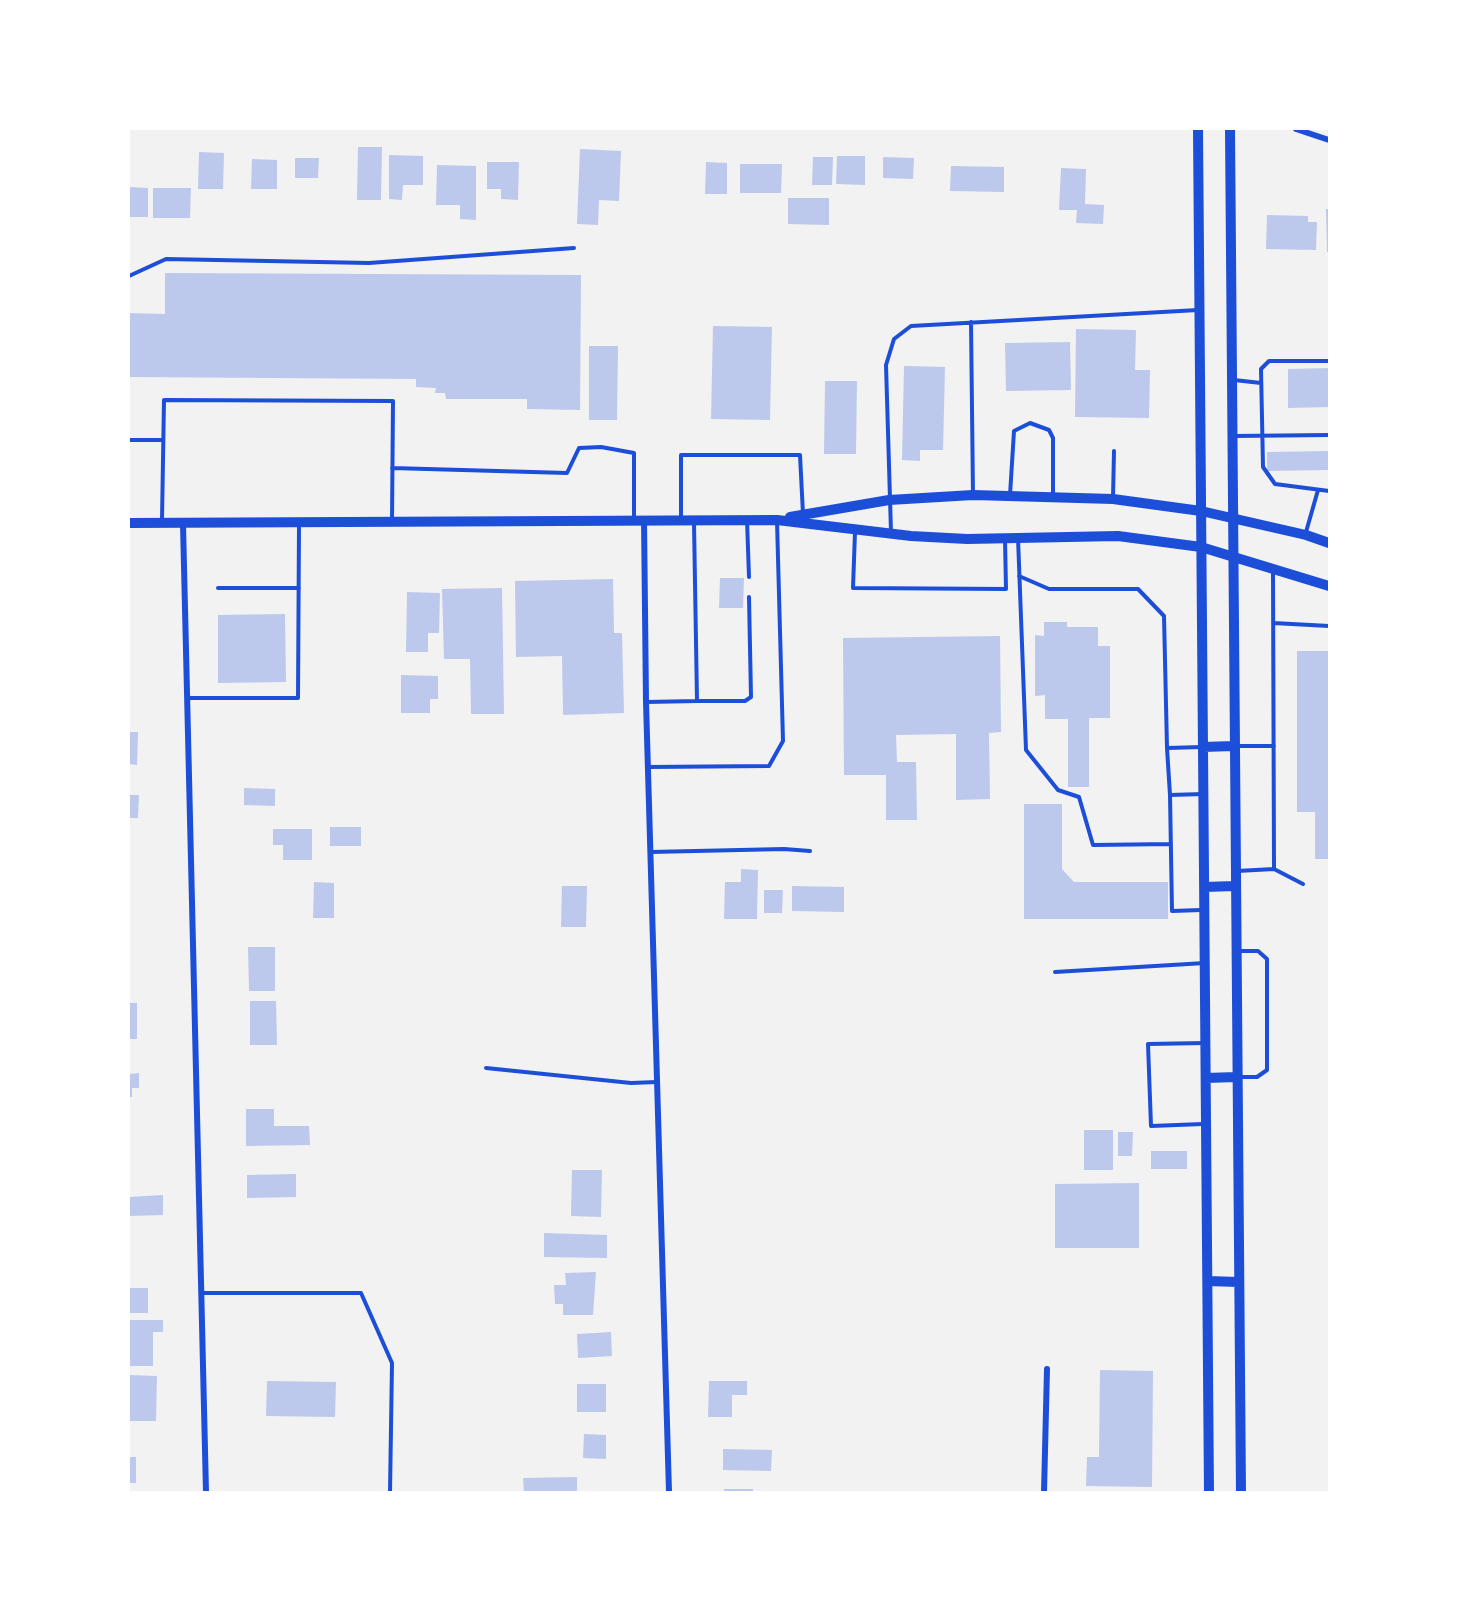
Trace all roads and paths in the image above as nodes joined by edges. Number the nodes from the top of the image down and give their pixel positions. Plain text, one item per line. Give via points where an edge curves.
1 (1198, 129) edge
2 (1230, 129) edge
3 (1296, 129) edge
4 (1329, 140) edge
5 (574, 248) dead end
6 (129, 276) edge
7 (1200, 310) junction
8 (970, 322) junction
9 (1329, 362) edge
10 (1231, 380) junction
11 (1261, 383) junction
12 (1262, 435) junction
13 (1329, 435) edge
14 (1231, 436) junction
15 (129, 440) edge
16 (163, 440) junction
17 (1114, 451) dead end
18 (392, 468) junction
19 (1318, 490) junction
20 (1329, 491) edge
21 (973, 495) junction
22 (1010, 496) junction
23 (1053, 497) junction
24 (1113, 499) junction
25 (889, 500) junction
26 (1201, 511) junction
27 (803, 515) junction
28 (639, 519) junction
29 (681, 519) junction
30 (694, 519) junction
31 (1231, 519) junction
32 (747, 520) junction
33 (777, 520) junction
34 (129, 524) edge
35 (162, 524) junction
36 (183, 524) junction
37 (299, 524) junction
38 (392, 524) junction
39 (856, 528) junction
40 (891, 532) junction
41 (1306, 535) junction
42 (1005, 538) junction
43 (1018, 538) junction
44 (1329, 543) edge
45 (1201, 547) junction
46 (1231, 556) junction
47 (1273, 569) junction
48 (1020, 576) junction
49 (749, 577) dead end
50 (1329, 586) edge
51 (218, 588) dead end
52 (299, 588) junction
53 (749, 597) dead end
54 (1273, 623) junction
55 (1329, 626) edge
56 (187, 698) junction
57 (697, 700) junction
58 (646, 702) junction
59 (1233, 746) junction
60 (1274, 746) junction
61 (1203, 747) junction
62 (1167, 748) junction
63 (648, 767) junction
64 (1204, 794) junction
65 (1170, 795) junction
66 (1171, 843) junction
67 (810, 851) dead end
68 (650, 852) junction
69 (1274, 869) junction
70 (1234, 871) junction
71 (1303, 885) dead end
72 (1234, 886) junction
73 (1204, 887) junction
74 (1205, 910) junction
75 (1235, 951) junction
76 (1205, 963) junction
77 (1055, 972) dead end
78 (1206, 1043) junction
79 (486, 1068) dead end
80 (1236, 1077) junction
81 (1206, 1078) junction
82 (657, 1082) junction
83 (1206, 1124) junction
84 (1208, 1281) junction
85 (1238, 1282) junction
86 (201, 1293) junction
87 (1047, 1369) dead end
88 (206, 1492) edge
89 (390, 1492) edge
90 (669, 1492) edge
91 (1044, 1492) edge
92 (1209, 1492) edge
93 (1241, 1492) edge

1 - 7 main road
2 - 10 main road
3 - 4 street
5 - 6 lane via 369,262 166,259
7 - 8 lane
7 - 26 main road
8 - 21 lane
8 - 25 lane via 911,326 894,339 886,364
9 - 11 lane via 1269,361 1261,369
10 - 11 lane
10 - 14 main road
11 - 12 lane
12 - 13 lane
12 - 14 lane
12 - 19 lane via 1263,467 1275,484
14 - 31 main road
15 - 16 lane
16 - 18 lane via 164,400 393,401
16 - 35 lane
17 - 24 lane
18 - 28 lane via 567,473 579,448 634,453
18 - 38 lane
19 - 20 lane
19 - 41 lane
21 - 22 main road
21 - 25 main road
22 - 23 main road
22 - 23 lane via 1014,431 1030,423 1049,430 1053,438
23 - 24 main road
24 - 26 main road
25 - 27 main road
25 - 40 lane
26 - 31 main road
26 - 45 main road
27 - 29 lane via 800,455 681,455
27 - 33 main road
28 - 29 main road
28 - 38 main road
28 - 58 street
29 - 30 main road
30 - 32 main road
30 - 57 lane
31 - 41 main road
31 - 46 main road
32 - 33 main road
32 - 49 lane
33 - 39 main road
33 - 63 lane via 783,741 769,766
34 - 35 main road
35 - 36 main road
36 - 37 main road
36 - 56 street
37 - 38 main road
37 - 52 lane
39 - 40 main road
39 - 42 lane via 853,588 1006,589
40 - 42 main road
41 - 44 main road
42 - 43 main road
43 - 45 main road via 1118,536
43 - 48 lane
45 - 46 main road
45 - 61 main road
46 - 47 main road
46 - 59 main road
47 - 50 main road
47 - 54 lane
48 - 62 lane via 1049,589 1138,589 1164,616
48 - 66 lane via 1026,750 1058,790 1078,797 1092,845
51 - 52 lane
52 - 56 lane via 298,698
53 - 57 lane via 751,697 745,701
54 - 55 lane
54 - 60 lane
56 - 86 street
57 - 58 lane
58 - 63 street
59 - 60 lane
59 - 61 main road
59 - 70 main road
60 - 69 lane
61 - 62 lane
61 - 64 main road
62 - 65 lane
63 - 68 street
64 - 65 lane
64 - 73 main road
65 - 66 lane
66 - 74 lane via 1172,911
67 - 68 lane
68 - 82 street
69 - 70 lane
69 - 71 lane
70 - 72 main road
72 - 73 main road
72 - 75 main road
73 - 74 main road
74 - 76 main road
75 - 80 main road
75 - 80 lane via 1258,951 1267,959 1267,1070 1257,1077
76 - 77 lane
76 - 78 main road
78 - 81 main road
78 - 83 lane via 1148,1044 1151,1126
79 - 82 lane via 631,1083
80 - 81 main road
80 - 85 main road
81 - 83 main road
82 - 90 street
83 - 84 main road
84 - 85 main road
84 - 92 main road
85 - 93 main road
86 - 88 street
86 - 89 lane via 361,1293 392,1363
87 - 91 street

